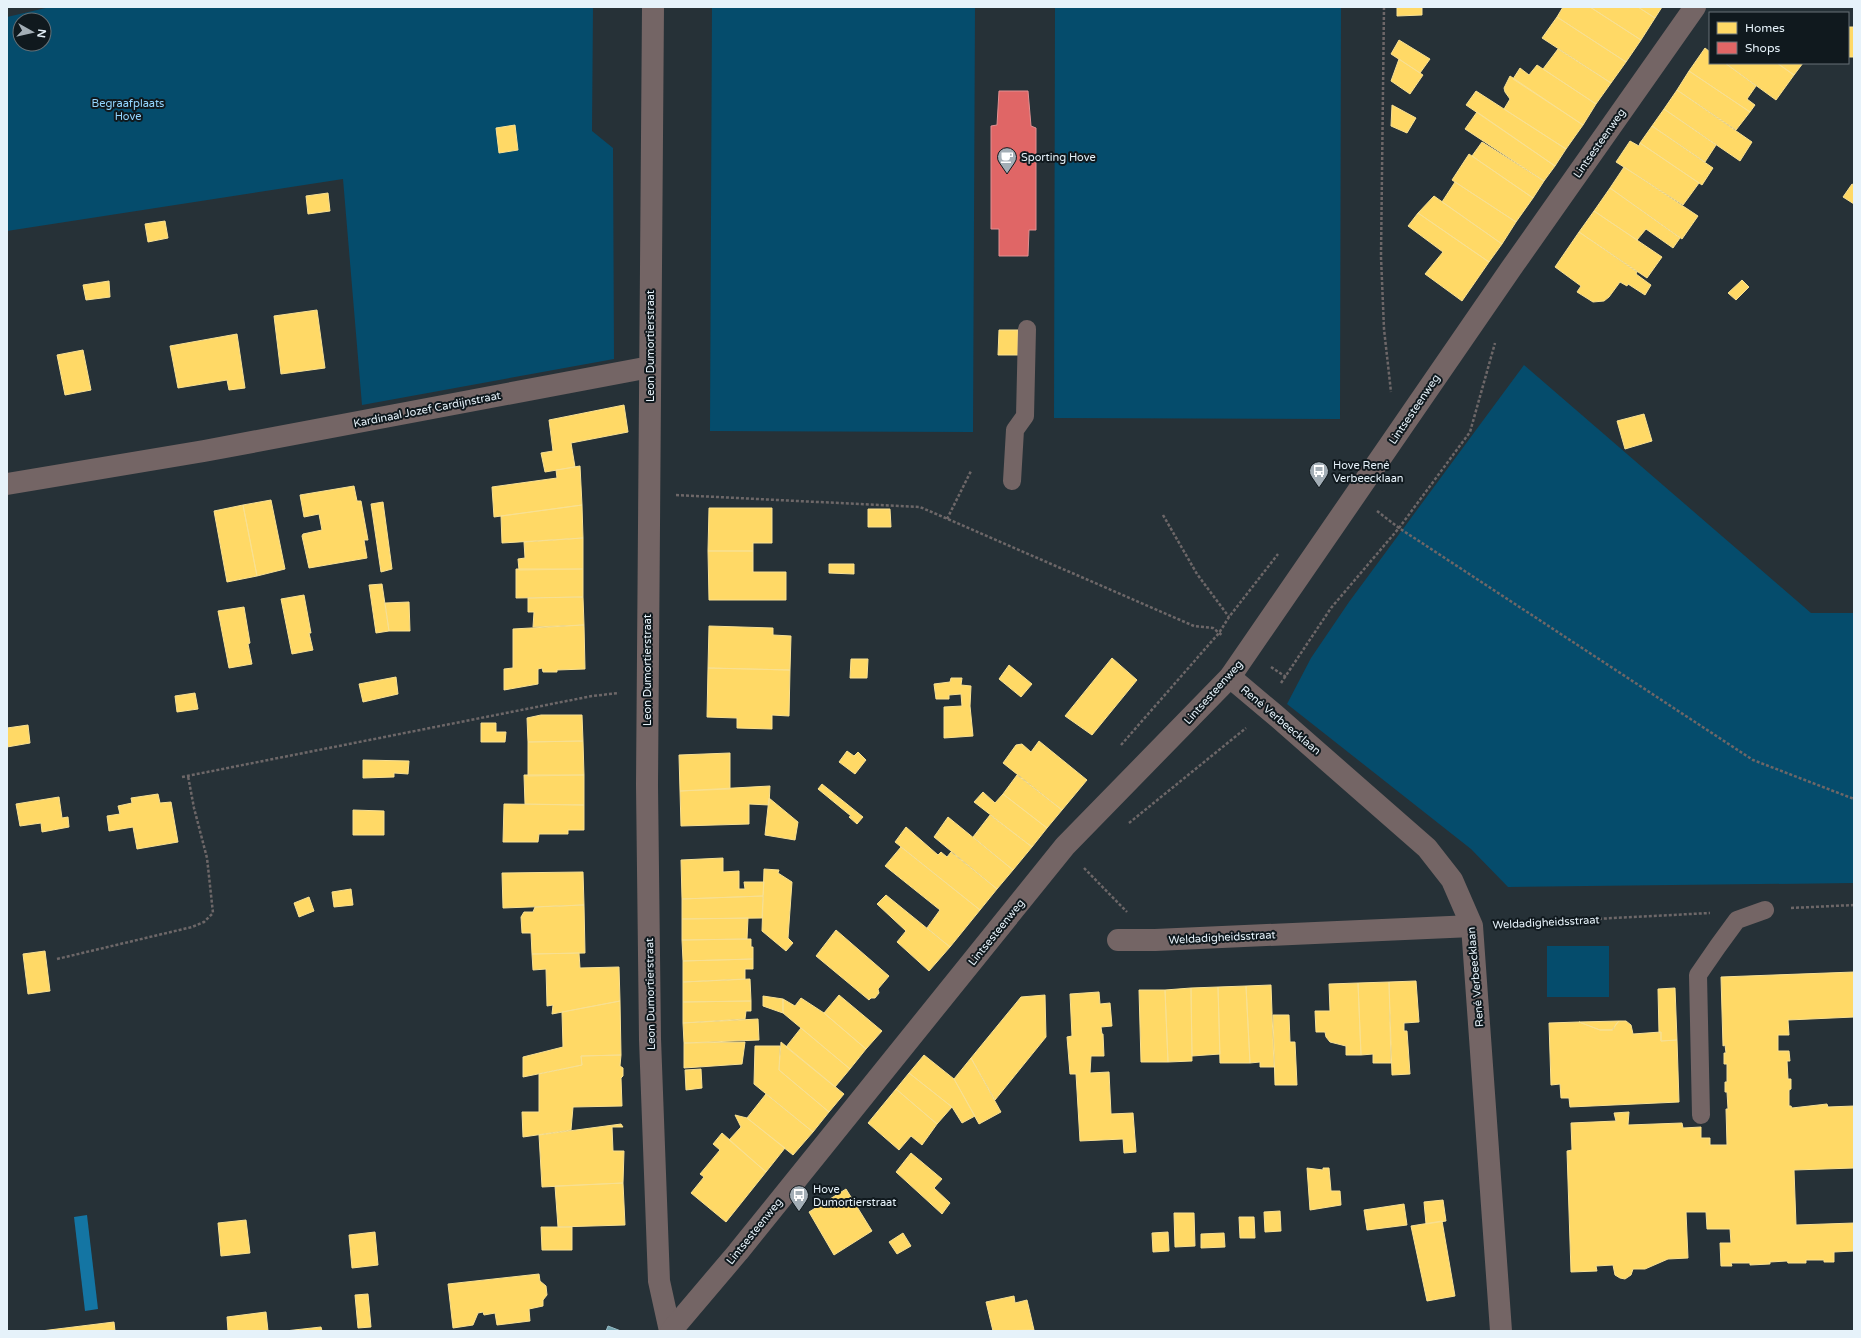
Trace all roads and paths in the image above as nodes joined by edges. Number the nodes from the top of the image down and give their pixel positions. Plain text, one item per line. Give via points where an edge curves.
1 (653, 7) edge
2 (1384, 7) edge
3 (1695, 7) edge
4 (1027, 329) dead end
5 (1495, 342) dead end
6 (650, 367) junction
7 (1391, 399) dead end
8 (971, 471) dead end
9 (1012, 481) dead end
10 (7, 484) edge
11 (650, 494) junction
12 (1163, 515) dead end
13 (947, 518) junction
14 (1399, 528) junction
15 (1228, 617) dead end
16 (1219, 633) dead end
17 (1230, 677) junction
18 (1286, 677) dead end
19 (647, 690) junction
20 (1265, 706) junction
21 (188, 776) junction
22 (182, 777) dead end
23 (1854, 799) edge
24 (1125, 827) dead end
25 (1065, 846) junction
26 (1854, 905) edge
27 (1765, 910) joint
28 (1717, 912) dead end
29 (1472, 926) junction
30 (1118, 940) dead end
31 (1155, 940) junction
32 (57, 959) dead end
33 (1702, 1115) dead end
34 (670, 1331) edge
35 (1501, 1331) edge

1 - 6 street, Leon Dumortierstraat
2 - 7 path via 1381,257 1384,329
3 - 17 street, Lintsesteenweg via 1510,270
4 - 9 lane via 1025,416 1015,430
5 - 14 path via 1470,432
6 - 10 street, Kardinaal Jozef Cardijnstraat via 204,451
6 - 11 street, Leon Dumortierstraat
8 - 13 path
11 - 13 path via 920,507
11 - 19 street, Leon Dumortierstraat
12 - 15 path via 1197,574
13 - 16 path via 1194,626 1213,628
14 - 18 path via 1331,608
14 - 23 path via 1753,760
17 - 20 street, René Verbeecklaan
17 - 25 street, Lintsesteenweg
19 - 21 path via 592,696
19 - 34 street, Leon Dumortierstraat via 650,1046 659,1281
20 - 24 path via 1254,721
20 - 29 street, René Verbeecklaan via 1427,848 1452,880
21 - 22 path
21 - 32 path via 207,858 212,913 204,922 192,927
25 - 31 path via 1089,874
25 - 34 street, Lintsesteenweg via 738,1252
26 - 27 path
27 - 33 lane via 1738,920 1698,975
28 - 29 path, Weldadigheidsstraat
29 - 31 street, Weldadigheidsstraat
29 - 35 street, René Verbeecklaan
30 - 31 street, Weldadigheidsstraat

